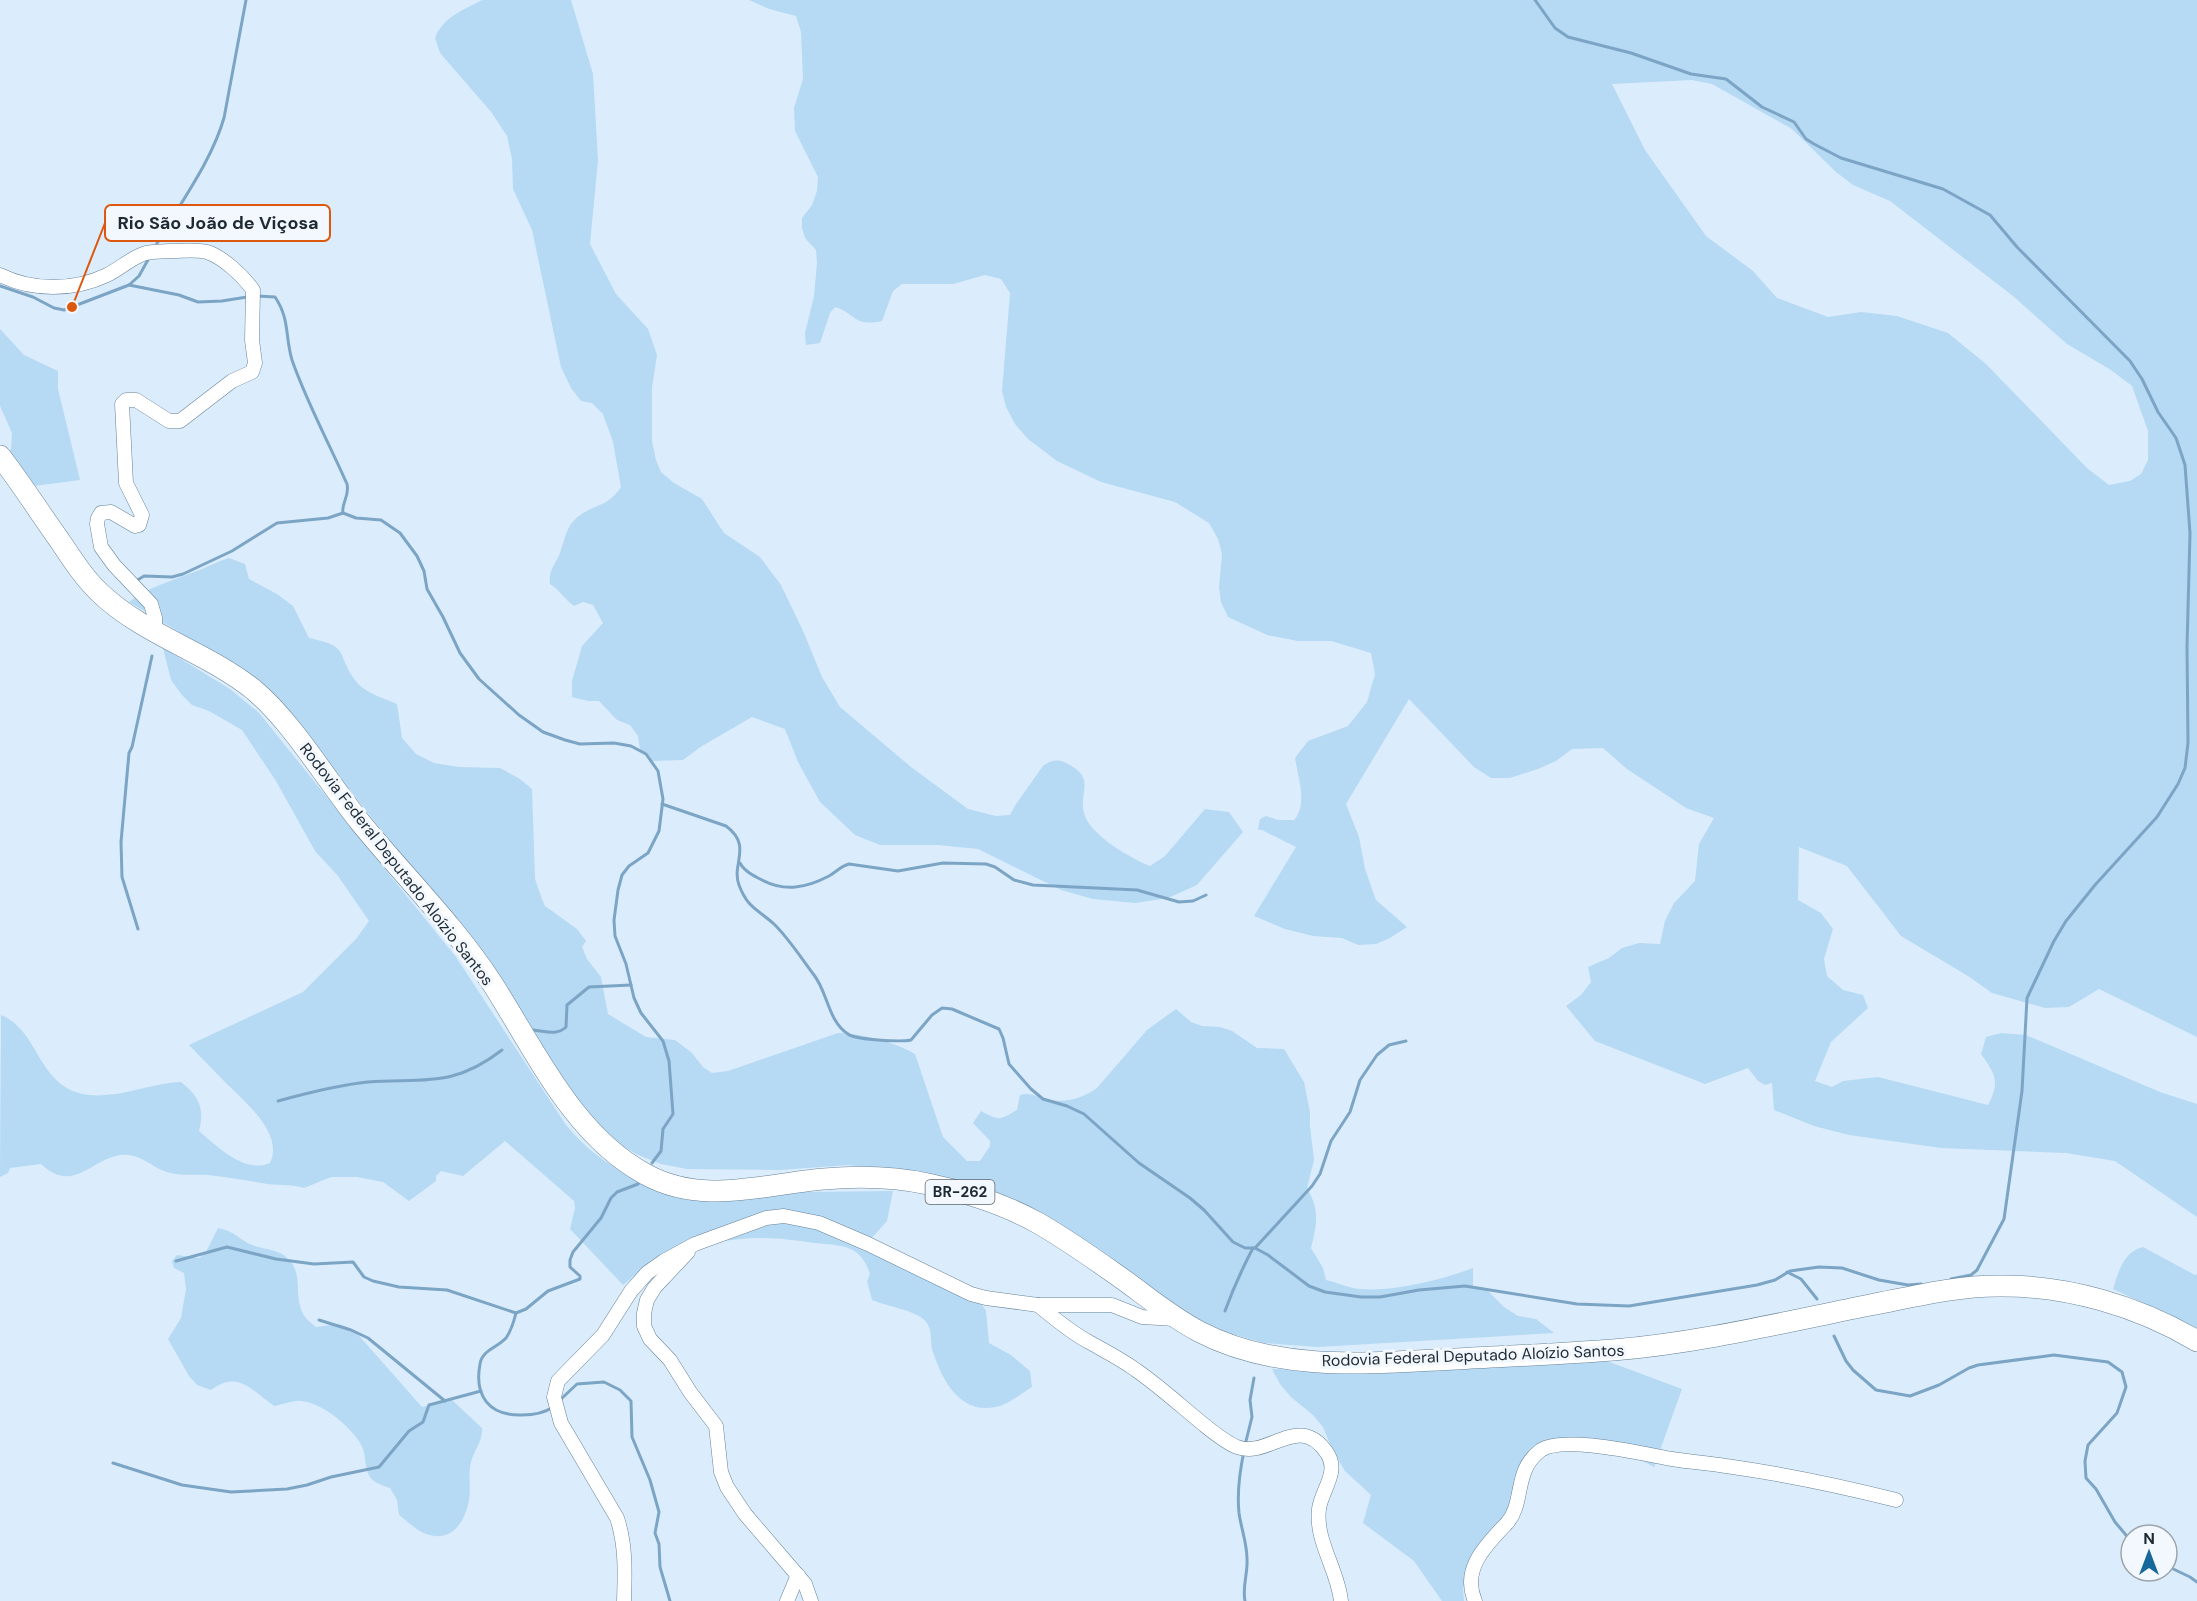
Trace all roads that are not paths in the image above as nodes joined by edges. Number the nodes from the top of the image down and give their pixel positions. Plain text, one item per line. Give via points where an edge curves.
1 (0, 275) edge
2 (0, 456) edge
3 (155, 631) junction
4 (695, 1244) junction
5 (1038, 1305) junction
6 (1177, 1319) junction
7 (2197, 1341) edge
8 (1896, 1500) dead end
9 (798, 1575) junction
10 (624, 1601) edge
11 (787, 1601) edge
12 (811, 1601) edge
13 (1341, 1601) edge
14 (1475, 1601) edge

1 - 3 street via 35,286 58,287 87,283 143,254 192,250 209,253 253,290 252,372 232,381 180,421 169,421 135,400 122,404 126,483 142,520 139,525 131,525 116,514 101,513 97,524 99,540 114,565 151,604
2 - 3 highway, Rodovia Federal Deputado Aloízio Santos / BR-262 via 98,592
3 - 6 highway, Rodovia Federal Deputado Aloízio Santos / BR-262 via 241,680 281,718 358,819 465,945 574,1111 613,1153 646,1175 696,1192 871,1177 920,1182 978,1196 1036,1222
4 - 5 street via 766,1218 801,1218 846,1234 971,1294
4 - 9 street via 647,1300 644,1326 716,1426 721,1472 727,1486 745,1514
4 - 10 street via 647,1273 603,1335 555,1388 561,1423 622,1531
5 - 6 street via 1112,1305 1142,1317
5 - 13 street via 1068,1330 1137,1370 1230,1443 1247,1450 1290,1436 1303,1436 1321,1446 1332,1468 1319,1507 1319,1527
6 - 7 highway, Rodovia Federal Deputado Aloízio Santos / BR-262 via 1229,1346 1276,1357 1325,1363 1392,1362 1644,1347 1959,1288 2003,1286 2084,1296 2129,1308
8 - 14 street via 1727,1466 1621,1450 1552,1446 1541,1451 1525,1469 1514,1513 1488,1542 1472,1570 1470,1585
9 - 11 street
9 - 12 street

